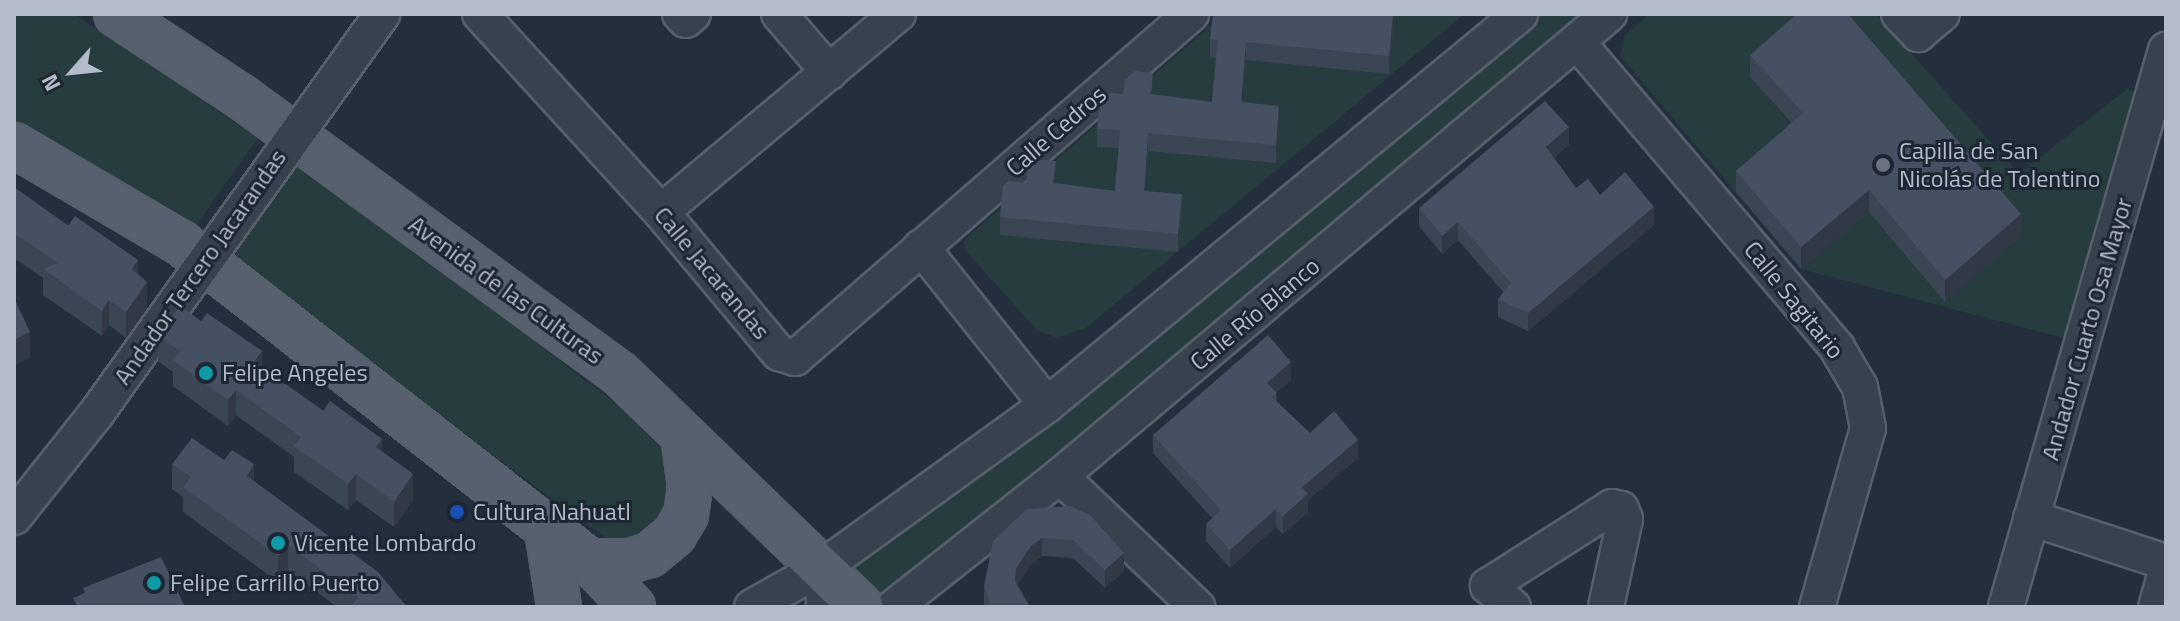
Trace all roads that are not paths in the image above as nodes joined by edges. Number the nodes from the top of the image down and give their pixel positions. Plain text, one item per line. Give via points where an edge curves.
1 (116, 14) edge
2 (382, 14) edge
3 (480, 14) edge
4 (779, 14) edge
5 (898, 14) edge
6 (1191, 14) edge
7 (1520, 14) edge
8 (1609, 14) edge
9 (1899, 14) edge
10 (1942, 14) edge
11 (1577, 42) junction
12 (2166, 50) edge
13 (829, 72) junction
14 (14, 145) edge
15 (661, 212) junction
16 (921, 247) junction
17 (1047, 405) junction
18 (684, 441) junction
19 (1060, 476) junction
20 (14, 517) edge
21 (2031, 518) junction
22 (547, 530) junction
23 (589, 561) junction
24 (2166, 562) edge
25 (2166, 573) edge
26 (824, 587) edge
27 (559, 607) edge
28 (633, 607) edge
29 (752, 607) edge
30 (861, 607) edge
31 (894, 607) edge
32 (1197, 607) edge
33 (1513, 607) edge
34 (1606, 607) edge
35 (1817, 607) edge
36 (2006, 607) edge
37 (2156, 607) edge

1 - 18 main road, Avenida de las Culturas via 243,98 619,373
2 - 20 street, Andador Tercero Jacarandas, bridge via 96,414
3 - 15 street, Calle Jacarandas
4 - 13 street
5 - 13 street
6 - 16 street, Calle Cedros
7 - 17 street
8 - 11 street, Calle Río Blanco
9 - 10 street via 1918,34
11 - 19 street, Calle Río Blanco
11 - 35 street, Calle Sagitario via 1837,348 1860,387 1868,428
12 - 21 street, Andador Cuarto Osa Mayor
13 - 15 street
14 - 22 main road via 181,243
15 - 16 street, Calle Jacarandas via 779,353 795,358
16 - 17 street
17 - 26 street
18 - 23 main road via 690,488 686,515 674,535 650,555 630,561
18 - 26 main road, Avenida de las Culturas
19 - 31 street, Calle Río Blanco
19 - 32 street
21 - 24 street
21 - 36 street, Andador Cuarto Osa Mayor
22 - 23 main road
22 - 27 main road
23 - 28 main road
25 - 37 street
26 - 29 street
26 - 30 main road, Avenida de las Culturas
33 - 34 street via 1488,586 1612,507 1621,509 1625,519

